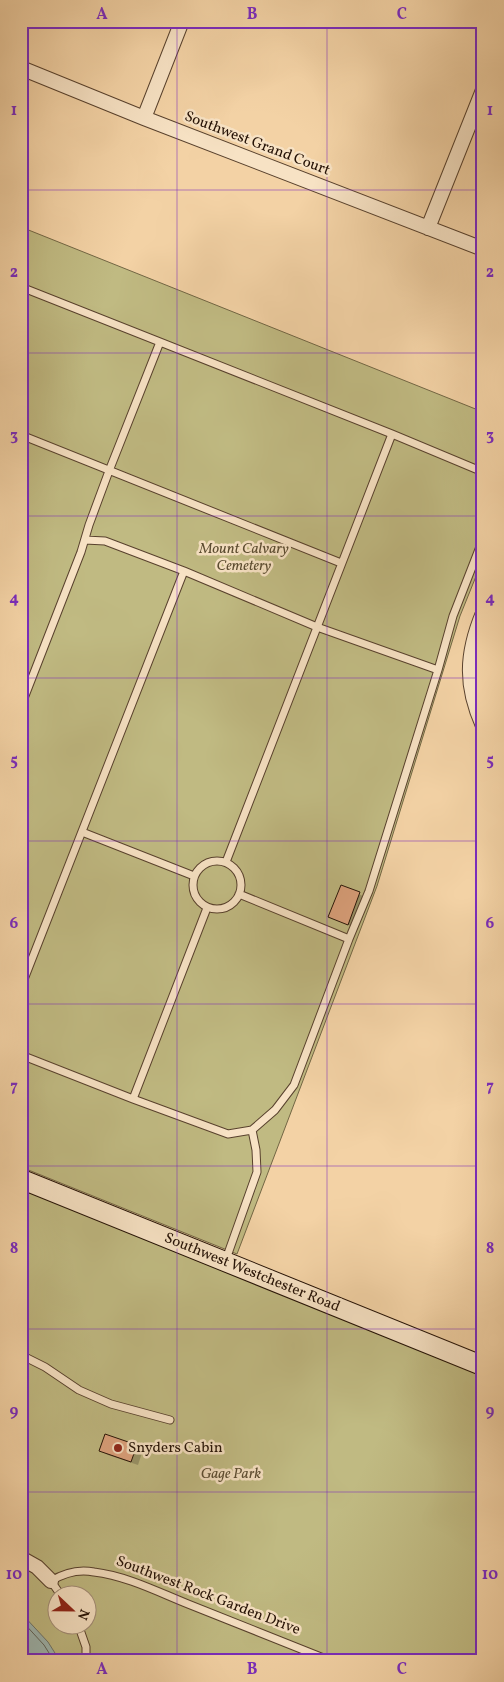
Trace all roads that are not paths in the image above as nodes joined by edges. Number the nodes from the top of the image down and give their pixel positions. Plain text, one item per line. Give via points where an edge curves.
1 (182, 21) edge
2 (21, 68) edge
3 (483, 90) edge
4 (144, 118) junction
5 (428, 228) junction
6 (483, 249) edge
7 (21, 287) edge
8 (160, 342) junction
9 (392, 434) junction
10 (22, 436) edge
11 (109, 471) junction
12 (483, 472) edge
13 (483, 539) edge
14 (85, 540) junction
15 (341, 563) junction
16 (184, 571) junction
17 (483, 613) edge
18 (317, 628) junction
19 (438, 670) junction
20 (22, 703) edge
21 (483, 726) edge
22 (82, 832) junction
23 (226, 862) junction
24 (194, 876) junction
25 (239, 894) junction
26 (207, 908) junction
27 (349, 939) junction
28 (21, 987) edge
29 (21, 1055) edge
30 (133, 1099) junction
31 (252, 1130) junction
32 (21, 1180) edge
33 (225, 1262) junction
34 (21, 1355) edge
35 (483, 1366) edge
36 (170, 1420) dead end
37 (21, 1558) edge
38 (51, 1581) junction
39 (53, 1584) edge
40 (81, 1634) edge
41 (86, 1661) edge
42 (331, 1661) edge

1 - 4 street
2 - 4 street, Southwest Grand Court
3 - 5 street
4 - 5 street, Southwest Grand Court
5 - 6 street, Southwest Grand Court
7 - 8 lane
8 - 9 lane
8 - 11 lane
9 - 12 lane
9 - 15 lane
10 - 11 lane
11 - 14 lane
11 - 15 lane
13 - 19 lane via 452,616
14 - 16 lane via 105,541
14 - 20 lane
15 - 18 lane
16 - 18 lane
16 - 22 lane
17 - 21 street via 469,667 474,707
18 - 19 lane
18 - 23 lane
19 - 27 lane via 369,891
22 - 24 lane
22 - 28 lane
23 - 24 lane via 207,863
23 - 25 lane via 239,876
24 - 26 lane via 194,895
25 - 26 lane via 226,908
25 - 27 lane
26 - 30 lane
27 - 31 lane via 294,1085 275,1110
29 - 30 lane
30 - 31 lane via 228,1134
31 - 33 lane via 258,1172
32 - 33 street, Southwest Westchester Road
33 - 35 street, Southwest Westchester Road
34 - 36 lane via 79,1390 111,1404
37 - 38 street via 37,1567
38 - 39 lane
38 - 42 lane, Southwest Rock Garden Drive via 61,1574 76,1572 109,1574
40 - 41 lane

